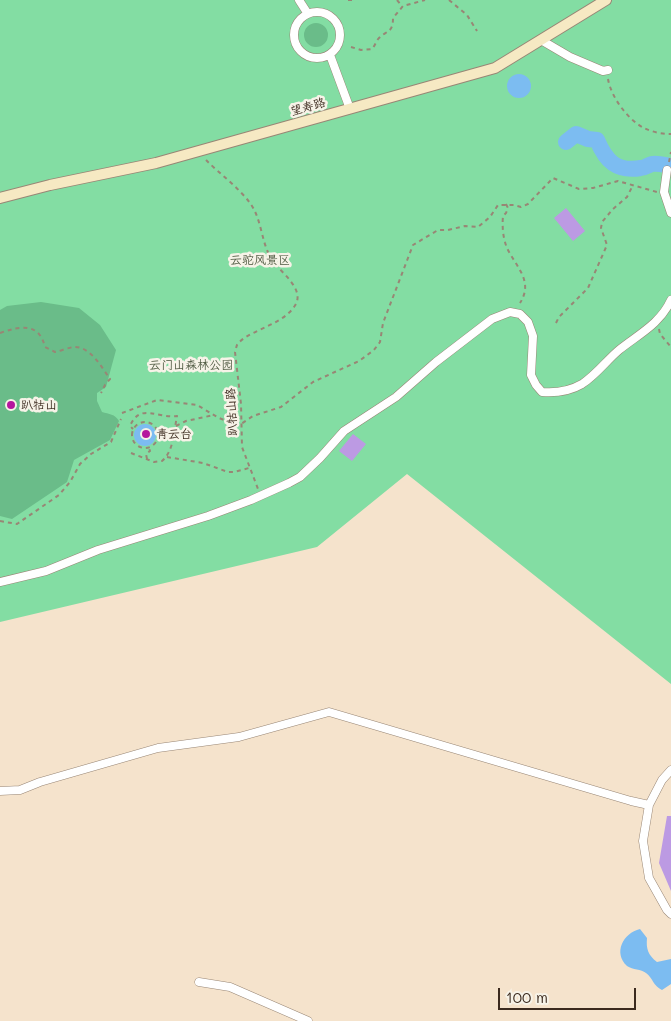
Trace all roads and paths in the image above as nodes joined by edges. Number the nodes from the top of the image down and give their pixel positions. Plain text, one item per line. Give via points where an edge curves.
1 (299, 0) edge
2 (348, 0) edge
3 (352, 0) edge
4 (397, 0) edge
5 (425, 0) edge
6 (449, 0) edge
7 (606, 0) edge
8 (403, 6) junction
9 (308, 14) junction
10 (477, 30) dead end
11 (541, 40) junction
12 (351, 47) dead end
13 (330, 55) junction
14 (608, 70) joint
15 (350, 108) junction
16 (671, 134) edge
17 (199, 151) junction
18 (671, 152) edge
19 (670, 159) dead end
20 (667, 170) dead end
21 (632, 187) junction
22 (664, 192) junction
23 (0, 198) edge
24 (506, 204) junction
25 (671, 214) edge
26 (671, 300) edge
27 (520, 303) dead end
28 (658, 320) junction
29 (556, 323) dead end
30 (0, 333) edge
31 (671, 347) edge
32 (101, 392) dead end
33 (122, 413) dead end
34 (214, 414) junction
35 (121, 419) dead end
36 (241, 424) junction
37 (176, 426) junction
38 (133, 430) junction
39 (128, 431) dead end
40 (149, 448) junction
41 (131, 453) dead end
42 (167, 457) junction
43 (147, 460) junction
44 (249, 468) junction
45 (261, 496) junction
46 (0, 521) edge
47 (0, 582) edge
48 (671, 770) edge
49 (0, 791) edge
50 (649, 805) junction
51 (671, 914) edge
52 (199, 982) dead end
53 (308, 1021) edge

1 - 9 street
2 - 3 path
4 - 8 path
5 - 8 path
6 - 10 path via 467,15
7 - 11 street, 望寿路
8 - 12 path via 392,18 389,32 379,38 372,49
9 - 13 street via 327,14 337,24 339,44
9 - 13 street via 296,25 296,47 308,57
11 - 14 street via 570,57 603,71
11 - 15 street, 望寿路 via 495,68
13 - 15 street
14 - 16 path via 613,91 632,119 644,128
15 - 17 street, 望寿路
17 - 23 street, 望寿路
17 - 36 path, 趴牯山路 via 250,203 269,255 297,290 296,305 290,312 237,345
18 - 19 path
20 - 22 street
21 - 22 path
21 - 24 path via 618,181 580,189 553,178 528,204 521,207
21 - 29 path via 627,197 602,222 606,245 588,288
22 - 25 street
24 - 27 path via 503,233 525,283
24 - 36 path via 498,205 478,228 465,226 438,230 413,245 383,324 380,342 374,350 359,361 313,382 281,407 253,416
26 - 28 street
28 - 31 path via 660,334
28 - 45 street via 583,383 554,393 542,392 532,375 533,336 528,322 520,314 510,312 492,318 396,397 344,431 300,477
30 - 32 path via 17,327 27,328 38,331 46,347 55,352 75,347 83,349 93,355 110,379
33 - 34 path via 157,400 197,405
34 - 36 path
34 - 37 path
35 - 46 path via 111,442 80,464 59,495 17,524
36 - 44 path, 趴牯山路 via 242,448
37 - 38 path via 177,416 147,413 134,418 130,426
37 - 42 path
38 - 39 path
38 - 40 path via 135,444
38 - 40 path via 144,422 156,428 158,439
40 - 43 path
41 - 43 path
42 - 43 path via 162,461
42 - 44 path via 189,459 228,472
44 - 45 path, 趴牯山路
45 - 47 street via 98,550 46,571
48 - 50 street
49 - 50 street via 20,790 158,748 239,737 329,712
50 - 51 street via 643,842 649,878
52 - 53 street via 230,987

